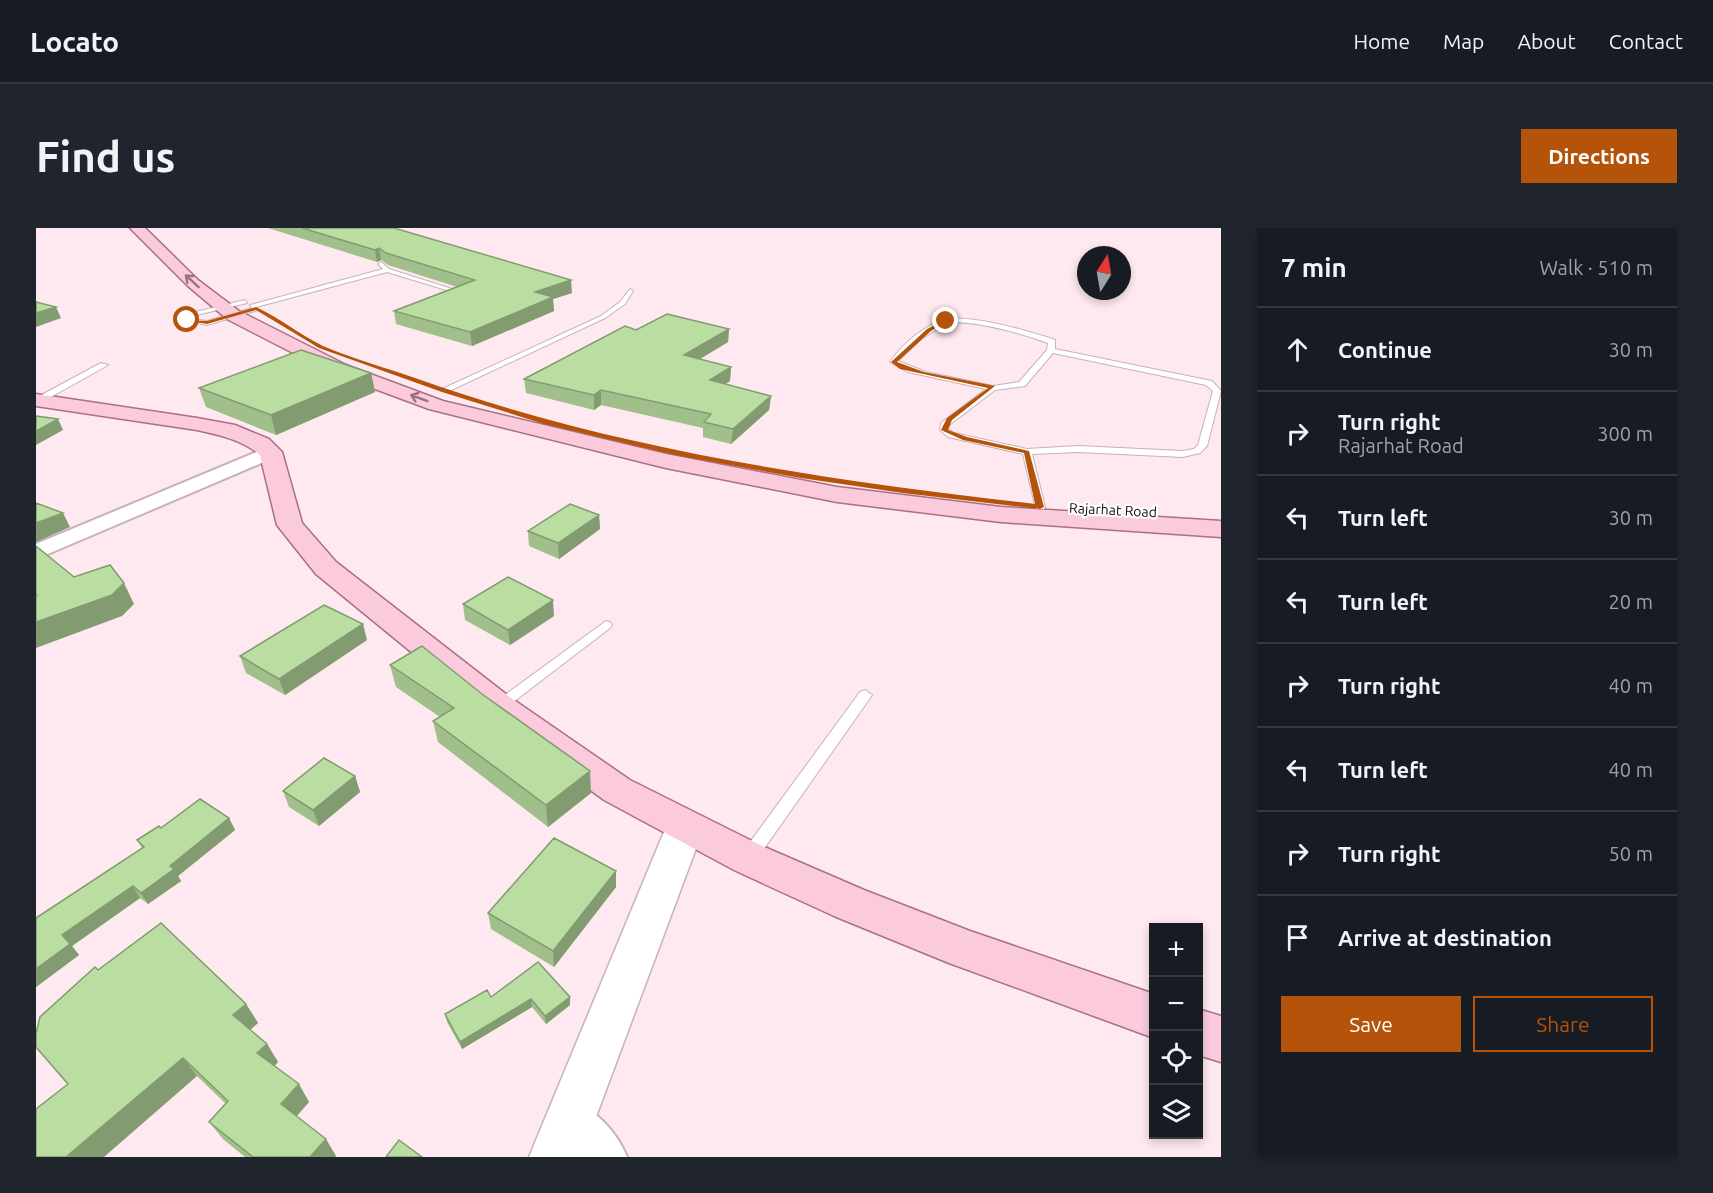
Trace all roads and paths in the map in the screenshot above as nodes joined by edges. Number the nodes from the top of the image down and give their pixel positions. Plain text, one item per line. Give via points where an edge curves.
1 (137, 228) edge
2 (166, 228) edge
3 (187, 248) dead end
4 (381, 264) edge
5 (387, 270) junction
6 (212, 271) dead end
7 (630, 291) dead end
8 (467, 295) edge
9 (241, 308) junction
10 (1051, 350) junction
11 (104, 365) dead end
12 (993, 388) junction
13 (444, 390) junction
14 (37, 400) edge
15 (271, 452) junction
16 (1027, 452) junction
17 (1040, 507) junction
18 (1221, 515) edge
19 (1221, 529) edge
20 (36, 552) edge
21 (606, 625) dead end
22 (865, 695) dead end
23 (499, 706) junction
24 (685, 827) junction
25 (748, 858) junction
26 (1149, 1014) edge
27 (1203, 1034) edge
28 (1221, 1039) edge
29 (563, 1139) edge
30 (604, 1157) edge

9 -> 1 main road
2 - 3 main road
4 - 5 lane
5 - 8 lane
5 - 9 lane
6 - 9 main road, Rajarhat Road
7 - 13 lane via 623,303 603,317
9 - 13 main road, Rajarhat Road via 321,347
19 -> 9 main road via 1080,521 909,504 693,468 436,405 316,359
10 - 12 lane via 1022,384
10 - 12 lane via 1052,342 1046,340 952,320 929,330 894,362 902,368
10 - 16 lane via 1198,380 1217,391 1202,446 1197,451
11 - 14 lane
12 - 16 lane via 949,419 944,430 966,439
13 - 17 main road, Rajarhat Road via 546,423 675,453 891,489
14 - 15 main road via 227,430 248,437
15 - 20 street
15 - 23 main road via 290,525 304,545 326,568
16 - 17 lane
17 - 18 main road, Rajarhat Road
21 - 23 lane
22 - 25 lane
23 - 24 main road via 617,790
24 - 25 main road
24 - 29 street
25 - 26 main road via 859,908
27 - 28 main road
29 - 30 street

